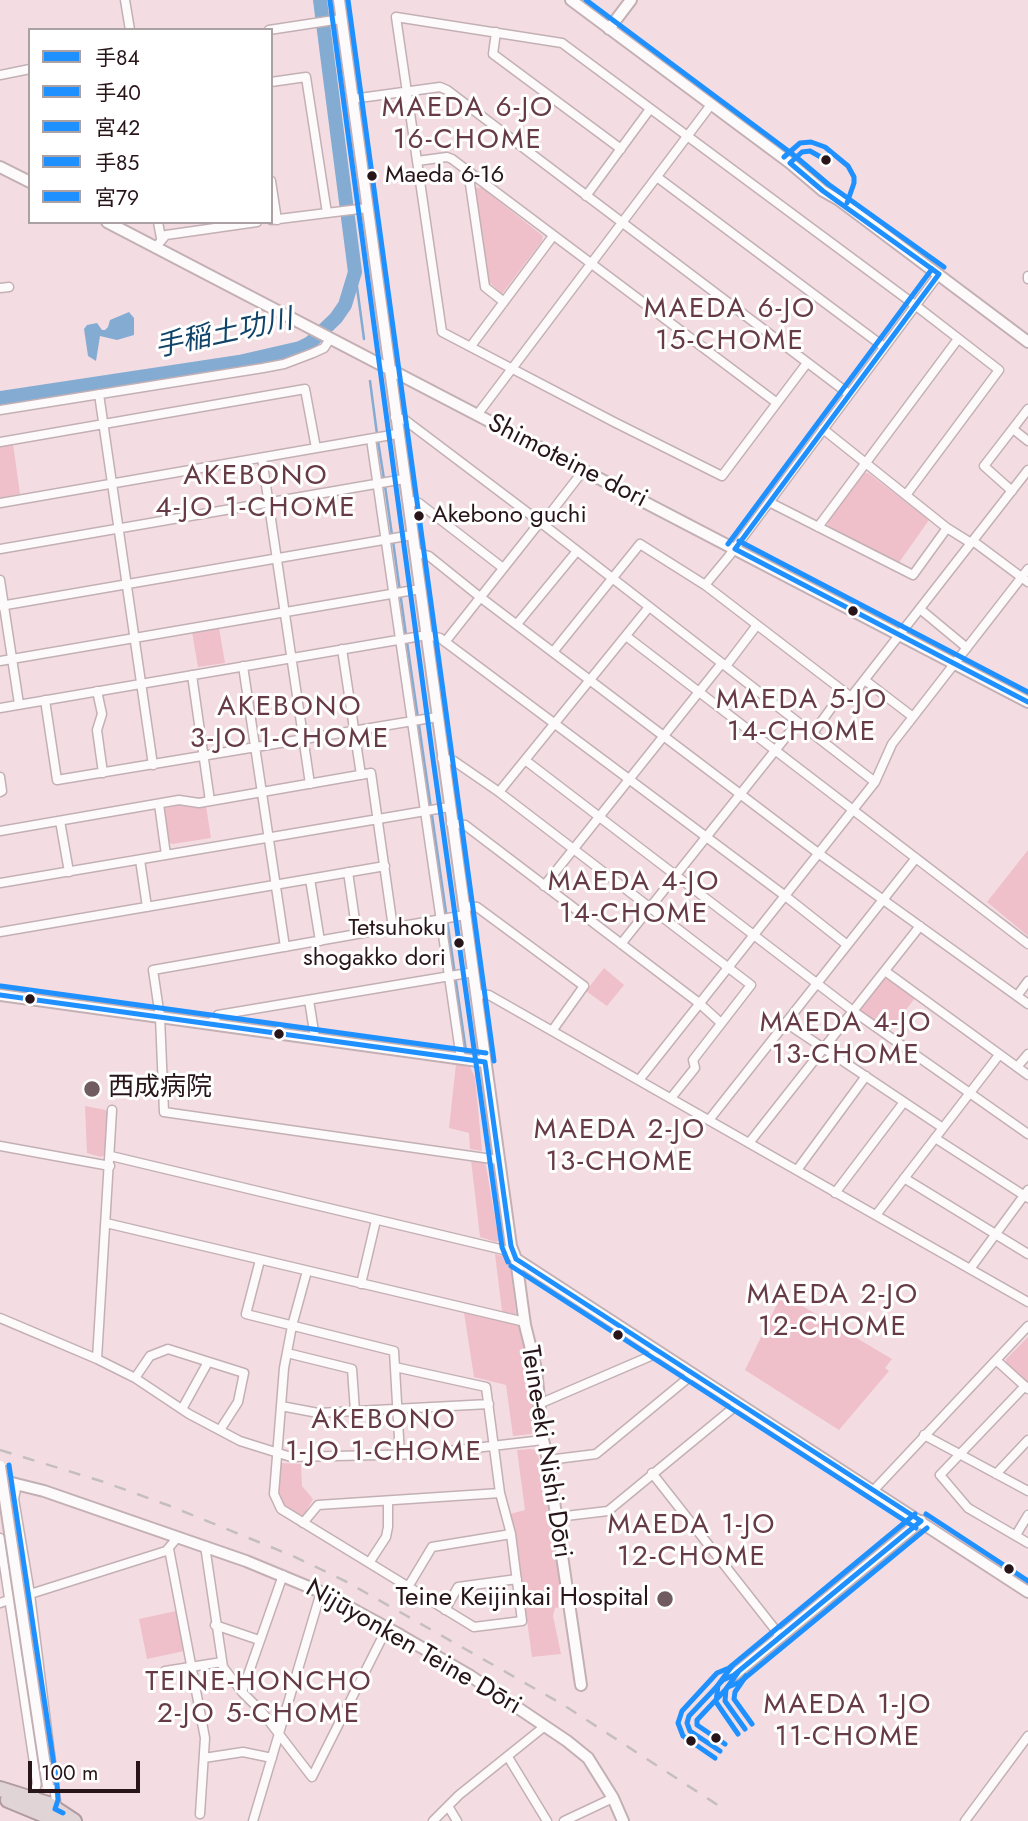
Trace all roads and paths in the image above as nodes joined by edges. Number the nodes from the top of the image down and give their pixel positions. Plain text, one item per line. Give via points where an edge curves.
1 (125, 0) edge
2 (339, 0) edge
3 (571, 0) edge
4 (631, 0) edge
5 (336, 20) junction
6 (130, 28) edge
7 (273, 29) edge
8 (609, 29) junction
9 (496, 32) junction
10 (28, 69) edge
11 (0, 75) edge
12 (273, 82) edge
13 (407, 92) junction
14 (352, 99) junction
15 (710, 106) junction
16 (650, 109) junction
17 (687, 136) junction
18 (621, 149) junction
19 (417, 161) junction
20 (0, 167) edge
21 (471, 174) junction
22 (657, 177) junction
23 (28, 181) edge
24 (586, 195) junction
25 (367, 208) junction
26 (327, 213) junction
27 (274, 220) edge
28 (621, 222) junction
29 (112, 224) edge
30 (158, 224) edge
31 (226, 224) edge
32 (553, 236) junction
33 (158, 243) junction
34 (590, 264) junction
35 (939, 274) junction
36 (504, 302) junction
37 (915, 305) junction
38 (330, 339) junction
39 (958, 339) junction
40 (1028, 342) edge
41 (471, 346) junction
42 (884, 348) junction
43 (807, 362) junction
44 (512, 368) junction
45 (390, 369) junction
46 (99, 394) junction
47 (849, 394) junction
48 (777, 403) junction
49 (1028, 409) edge
50 (0, 410) edge
51 (477, 415) junction
52 (395, 417) junction
53 (103, 424) junction
54 (823, 429) junction
55 (1013, 429) junction
56 (397, 434) junction
57 (376, 438) junction
58 (1028, 441) edge
59 (0, 442) edge
60 (316, 448) junction
61 (262, 458) junction
62 (865, 463) junction
63 (1028, 470) edge
64 (583, 471) junction
65 (404, 479) junction
66 (383, 482) junction
67 (111, 484) junction
68 (1012, 491) junction
69 (906, 495) junction
70 (407, 500) junction
71 (268, 502) junction
72 (769, 502) junction
73 (0, 503) edge
74 (541, 523) junction
75 (818, 527) junction
76 (118, 528) junction
77 (947, 528) junction
78 (412, 535) junction
79 (390, 538) junction
80 (972, 542) junction
81 (734, 548) junction
82 (0, 549) edge
83 (577, 551) junction
84 (415, 552) junction
85 (278, 557) junction
86 (503, 568) junction
87 (1028, 569) edge
88 (612, 578) junction
89 (0, 580) edge
90 (1025, 580) edge
91 (126, 583) junction
92 (705, 586) junction
93 (420, 589) junction
94 (398, 592) junction
95 (480, 597) junction
96 (2, 606) edge
97 (649, 607) junction
98 (920, 609) junction
99 (286, 611) junction
100 (517, 624) junction
101 (757, 625) junction
102 (427, 635) junction
103 (901, 635) junction
104 (625, 636) junction
105 (134, 638) junction
106 (405, 639) junction
107 (446, 642) junction
108 (967, 648) junction
109 (342, 649) junction
110 (553, 652) junction
111 (293, 658) junction
112 (12, 659) junction
113 (0, 661) edge
114 (954, 663) junction
115 (724, 665) junction
116 (243, 666) junction
117 (192, 675) junction
118 (589, 680) junction
119 (866, 681) junction
120 (141, 684) junction
121 (97, 691) junction
122 (699, 692) junction
123 (843, 692) junction
124 (45, 700) junction
125 (1028, 702) edge
126 (19, 704) junction
127 (0, 708) edge
128 (437, 717) junction
129 (913, 718) junction
130 (416, 720) junction
131 (797, 723) junction
132 (555, 724) junction
133 (355, 731) junction
134 (813, 733) junction
135 (664, 736) junction
136 (304, 740) junction
137 (255, 748) junction
138 (775, 750) junction
139 (204, 757) junction
140 (442, 758) junction
141 (525, 760) junction
142 (153, 765) junction
143 (103, 773) junction
144 (361, 775) junction
145 (0, 777) edge
146 (630, 780) junction
147 (875, 782) junction
148 (310, 784) junction
149 (0, 792) edge
150 (262, 792) junction
151 (499, 792) junction
152 (740, 794) junction
153 (210, 801) junction
154 (159, 804) junction
155 (449, 807) junction
156 (852, 810) junction
157 (429, 811) junction
158 (600, 817) junction
159 (378, 819) junction
160 (60, 821) junction
161 (451, 823) junction
162 (0, 831) edge
163 (268, 836) junction
164 (706, 836) junction
165 (574, 849) junction
166 (818, 853) junction
167 (166, 855) junction
168 (916, 858) junction
169 (140, 860) junction
170 (385, 866) junction
171 (69, 872) junction
172 (348, 872) junction
173 (676, 875) junction
174 (310, 879) junction
175 (0, 883) edge
176 (275, 885) junction
177 (544, 886) junction
178 (784, 895) junction
179 (882, 899) junction
180 (147, 907) junction
181 (650, 908) junction
182 (464, 911) junction
183 (446, 919) junction
184 (920, 926) junction
185 (393, 928) junction
186 (0, 932) edge
187 (357, 934) junction
188 (753, 934) junction
189 (320, 941) junction
190 (621, 944) junction
191 (846, 944) junction
192 (1028, 944) edge
193 (285, 947) junction
194 (727, 967) junction
195 (885, 971) junction
196 (474, 972) junction
197 (454, 975) junction
198 (1028, 981) edge
199 (817, 983) junction
200 (476, 994) junction
201 (0, 995) edge
202 (1017, 996) junction
203 (309, 1000) junction
204 (699, 1003) junction
205 (1028, 1004) edge
206 (853, 1011) junction
207 (160, 1017) junction
208 (721, 1023) junction
209 (786, 1023) junction
210 (211, 1024) junction
211 (552, 1031) junction
212 (315, 1038) junction
213 (824, 1048) junction
214 (1028, 1054) edge
215 (999, 1055) junction
216 (461, 1059) junction
217 (485, 1062) junction
218 (1017, 1068) junction
219 (1028, 1074) edge
220 (866, 1076) junction
221 (639, 1080) junction
222 (969, 1094) junction
223 (671, 1098) junction
224 (904, 1102) junction
225 (112, 1110) dead end
226 (709, 1120) junction
227 (943, 1128) junction
228 (1028, 1134) edge
229 (935, 1138) junction
230 (749, 1143) junction
231 (0, 1146) edge
232 (111, 1156) junction
233 (499, 1160) junction
234 (110, 1166) junction
235 (797, 1170) junction
236 (904, 1178) junction
237 (835, 1193) junction
238 (1027, 1195) edge
239 (876, 1215) junction
240 (376, 1220) junction
241 (106, 1223) junction
242 (995, 1234) junction
243 (1028, 1254) edge
244 (516, 1259) junction
245 (260, 1260) junction
246 (970, 1269) junction
247 (307, 1271) junction
248 (361, 1284) junction
249 (1028, 1302) edge
250 (0, 1318) edge
251 (525, 1322) junction
252 (292, 1326) junction
253 (1028, 1326) edge
254 (660, 1352) junction
255 (287, 1353) junction
256 (97, 1359) junction
257 (996, 1360) junction
258 (208, 1362) junction
259 (395, 1367) junction
260 (693, 1374) junction
261 (135, 1378) junction
262 (1026, 1387) edge
263 (488, 1404) junction
264 (539, 1404) junction
265 (737, 1404) junction
266 (281, 1406) junction
267 (183, 1409) junction
268 (397, 1409) junction
269 (355, 1411) junction
270 (220, 1430) junction
271 (924, 1435) junction
272 (543, 1440) junction
273 (1027, 1442) edge
274 (494, 1446) junction
275 (277, 1453) junction
276 (961, 1454) junction
277 (400, 1455) junction
278 (548, 1461) junction
279 (0, 1466) edge
280 (652, 1473) junction
281 (996, 1474) junction
282 (0, 1480) edge
283 (16, 1484) junction
284 (873, 1491) junction
285 (1028, 1491) edge
286 (500, 1493) junction
287 (388, 1501) junction
288 (1028, 1516) edge
289 (557, 1517) junction
290 (920, 1521) junction
291 (303, 1523) junction
292 (511, 1534) junction
293 (1016, 1535) junction
294 (178, 1537) junction
295 (0, 1538) edge
296 (1028, 1543) edge
297 (205, 1546) junction
298 (169, 1549) junction
299 (1, 1552) edge
300 (369, 1563) junction
301 (283, 1575) junction
302 (517, 1579) junction
303 (408, 1587) junction
304 (321, 1592) junction
305 (1028, 1592) edge
306 (30, 1594) junction
307 (9, 1600) junction
308 (0, 1603) edge
309 (445, 1610) junction
310 (215, 1625) junction
311 (387, 1628) junction
312 (780, 1637) junction
313 (259, 1640) junction
314 (222, 1662) junction
315 (191, 1666) junction
316 (165, 1671) dead end
317 (734, 1675) dead end
318 (581, 1685) dead end
319 (242, 1692) junction
320 (545, 1726) junction
321 (279, 1736) junction
322 (1028, 1736) edge
323 (508, 1757) junction
324 (204, 1758) junction
325 (272, 1758) junction
326 (0, 1789) edge
327 (0, 1798) edge
328 (613, 1798) junction
329 (449, 1806) junction
330 (46, 1811) edge
331 (200, 1814) dead end
332 (74, 1821) edge
333 (253, 1821) edge
334 (433, 1821) edge
335 (457, 1821) edge
336 (547, 1821) edge
337 (564, 1821) edge
338 (624, 1821) edge
339 (965, 1821) edge

1 - 6 street
2 - 5 street, Teine-eki Nishi Dōri
3 - 8 street
4 - 8 street
5 - 7 street
5 - 14 street, Teine-eki Nishi Dōri
8 - 15 street
9 - 13 street via 396,17
9 - 16 street via 562,43
9 - 18 street via 493,54
10 - 11 street
12 - 26 street via 306,77
13 - 14 street
13 - 19 street
13 - 24 street via 447,90
14 - 25 street, Teine-eki Nishi Dōri
15 - 17 street
15 - 35 street
16 - 17 street
16 - 18 street
17 - 22 street
17 - 37 street
18 - 24 street
19 - 21 street via 447,157
19 - 41 street via 442,332
20 - 23 street
21 - 32 street
21 - 36 street via 485,286
22 - 28 street
22 - 42 street
24 - 28 street
25 - 26 street
25 - 45 street, Teine-eki Nishi Dōri
26 - 27 street
28 - 34 street
28 - 43 street
29 - 33 street, Shimoteine dori
30 - 33 street
31 - 33 street via 166,235
32 - 34 street
32 - 36 street
33 - 38 street, Shimoteine dori
34 - 44 street
34 - 48 street
35 - 37 street
35 - 40 street
36 - 41 street
37 - 39 street
37 - 42 street
38 - 45 street, Shimoteine dori
38 - 46 street via 324,348 284,364
39 - 62 street
39 - 69 street via 999,370
41 - 44 street
42 - 47 street
43 - 47 street
43 - 48 street
44 - 48 street via 722,476
44 - 51 street
45 - 51 street, Shimoteine dori
45 - 52 street, Teine-eki Nishi Dōri
46 - 50 street
46 - 53 street
47 - 54 street
49 - 55 street
51 - 64 street, Shimoteine dori
52 - 56 street, Teine-eki Nishi Dōri
52 - 74 street
53 - 59 street
53 - 60 street via 305,389
53 - 67 street
54 - 62 street
54 - 72 street
55 - 58 street
55 - 68 street via 984,466
56 - 57 street
56 - 65 street, Teine-eki Nishi Dōri
57 - 60 street
57 - 66 street
60 - 61 street
61 - 67 street
61 - 71 street
62 - 69 street
62 - 75 street
63 - 68 street
64 - 74 street
64 - 81 street, Shimoteine dori
65 - 66 street
65 - 70 street, Teine-eki Nishi Dōri
66 - 71 street
66 - 79 street
67 - 73 street
67 - 76 street
68 - 80 street
69 - 77 street
70 - 78 street, Teine-eki Nishi Dōri
70 - 86 street via 419,503
71 - 76 street
71 - 85 street
72 - 75 street
72 - 81 street
74 - 83 street
74 - 86 street
75 - 77 street via 913,575
76 - 82 street
76 - 91 street
77 - 80 street
78 - 79 street
78 - 84 street, Teine-eki Nishi Dōri
79 - 85 street
79 - 94 street
80 - 90 street
80 - 98 street
81 - 92 street
81 - 103 street, Shimoteine dori
83 - 88 street
83 - 100 street
84 - 93 street, Teine-eki Nishi Dōri
84 - 95 street via 429,556
85 - 91 street
85 - 99 street
86 - 95 street
87 - 90 street
88 - 92 street via 640,544
88 - 97 street
88 - 110 street
89 - 96 street
90 - 108 street
91 - 96 street
91 - 105 street
92 - 101 street
93 - 94 street
93 - 102 street, Teine-eki Nishi Dōri
94 - 99 street
94 - 106 street
95 - 100 street
95 - 107 street
96 - 112 street
97 - 104 street
97 - 115 street
98 - 103 street
98 - 108 street
99 - 105 street
99 - 111 street
100 - 110 street
101 - 115 street
101 - 123 street
102 - 106 street
102 - 107 street
102 - 128 street, Teine-eki Nishi Dōri
103 - 114 street, Shimoteine dori
103 - 119 street
104 - 118 street
104 - 122 street
105 - 112 street
105 - 120 street
106 - 109 street
106 - 130 street
107 - 132 street
108 - 114 street
109 - 111 street
109 - 133 street
110 - 118 street
111 - 116 street
111 - 136 street
112 - 113 street
112 - 126 street
114 - 125 street, Shimoteine dori
114 - 129 street
115 - 122 street
115 - 131 street
116 - 117 street
116 - 137 street
117 - 120 street
117 - 139 street
118 - 132 street
118 - 135 street
119 - 123 street via 851,697
119 - 129 street
120 - 121 street
120 - 142 street
121 - 124 street
121 - 143 street
122 - 135 street
122 - 138 street
123 - 134 street
124 - 126 street
124 - 143 street via 57,780
126 - 127 street
128 - 130 street
128 - 140 street, Teine-eki Nishi Dōri
129 - 147 street via 892,744
130 - 133 street
130 - 157 street
131 - 134 street
131 - 138 street
132 - 141 street
132 - 146 street
133 - 136 street
133 - 144 street
134 - 147 street
135 - 146 street
135 - 152 street
136 - 137 street
136 - 148 street
137 - 139 street
137 - 150 street
138 - 152 street
138 - 156 street
139 - 142 street
139 - 153 street
140 - 151 street via 454,761
140 - 155 street, Teine-eki Nishi Dōri
141 - 151 street
141 - 158 street
142 - 143 street
144 - 148 street
144 - 159 street via 371,773
145 - 149 street
146 - 158 street
146 - 164 street
147 - 156 street
148 - 150 street
150 - 153 street
150 - 163 street
151 - 165 street
152 - 164 street
152 - 166 street
153 - 154 street
154 - 160 street
154 - 167 street
155 - 157 street
155 - 161 street, Teine-eki Nishi Dōri
156 - 166 street
156 - 168 street
157 - 159 street
157 - 183 street
158 - 165 street
158 - 173 street
159 - 163 street
159 - 170 street
160 - 162 street
160 - 171 street
161 - 177 street via 466,825
161 - 182 street, Teine-eki Nishi Dōri
163 - 167 street
163 - 176 street
164 - 173 street
164 - 178 street
165 - 177 street
165 - 181 street
166 - 178 street
166 - 179 street
167 - 169 street
168 - 179 street
168 - 192 street
169 - 171 street
169 - 180 street
170 - 172 street
170 - 185 street
171 - 175 street
172 - 174 street
172 - 187 street
173 - 181 street
173 - 188 street
174 - 176 street
174 - 189 street
176 - 180 street
176 - 193 street
177 - 190 street
178 - 188 street
178 - 191 street
179 - 184 street
179 - 191 street
180 - 186 street
181 - 190 street
181 - 194 street
182 - 183 street
182 - 196 street, Teine-eki Nishi Dōri
182 - 211 street via 477,907 584,986
183 - 185 street
183 - 197 street
184 - 195 street
184 - 202 street
185 - 187 street
187 - 189 street
188 - 194 street
188 - 199 street
189 - 193 street
190 - 204 street
191 - 199 street
193 - 207 street via 153,970
194 - 204 street
194 - 208 street via 751,985
195 - 206 street
195 - 215 street
196 - 197 street
196 - 200 street, Teine-eki Nishi Dōri
197 - 203 street
197 - 216 street
198 - 202 street
199 - 206 street
199 - 209 street
200 - 211 street via 489,995
200 - 217 street, Teine-eki Nishi Dōri
201 - 207 street
202 - 205 street
203 - 210 street via 218,1015
203 - 212 street
204 - 208 street
204 - 221 street
206 - 213 street
206 - 222 street
207 - 210 street
207 - 233 street via 164,1112
208 - 223 street
209 - 213 street
209 - 226 street
210 - 212 street
211 - 221 street
212 - 216 street
213 - 220 street
213 - 230 street
214 - 218 street
215 - 218 street
215 - 222 street
216 - 217 street
217 - 233 street, Teine-eki Nishi Dōri
218 - 219 street
220 - 224 street
220 - 235 street
221 - 223 street
222 - 227 street
222 - 228 street
223 - 226 street
224 - 227 street
224 - 237 street
225 - 232 street
226 - 230 street
227 - 229 street
229 - 236 street
229 - 238 street
230 - 235 street
231 - 234 street
232 - 234 street
232 - 240 street
233 - 244 street, Teine-eki Nishi Dōri
234 - 241 street
235 - 237 street
236 - 239 street
236 - 242 street
237 - 239 street
238 - 242 street
239 - 246 street
240 - 244 street via 503,1250
240 - 248 street
241 - 245 street
241 - 256 street
242 - 243 street
242 - 246 street
244 - 251 street, Teine-eki Nishi Dōri
244 - 254 street
245 - 247 street
245 - 252 street via 246,1314
246 - 249 street
247 - 248 street
247 - 252 street
248 - 251 street
250 - 256 street
251 - 264 street, Teine-eki Nishi Dōri
252 - 255 street
252 - 259 street via 394,1351
253 - 257 street
254 - 260 street
254 - 264 street
255 - 266 street
255 - 269 street via 352,1369
256 - 261 street
257 - 262 street
257 - 271 street
258 - 261 street via 168,1349 150,1356
258 - 267 street
258 - 270 street via 244,1373 238,1402
259 - 263 street via 486,1387
259 - 268 street
260 - 265 street
260 - 278 street via 596,1454
261 - 267 street
262 - 276 street
263 - 268 street
263 - 274 street
264 - 272 street, Teine-eki Nishi Dōri
265 - 280 street
265 - 284 street
266 - 269 street via 318,1413
266 - 275 street
267 - 270 street
268 - 269 street
268 - 277 street
270 - 275 street
271 - 276 street
271 - 284 street
272 - 274 street
272 - 278 street, Teine-eki Nishi Dōri
273 - 281 street
274 - 277 street
274 - 286 street
275 - 277 street via 291,1457
275 - 291 street via 274,1494 281,1509
276 - 281 street
276 - 293 street via 940,1475 968,1508
278 - 289 street, Teine-eki Nishi Dōri
279 - 330 street, bridge via 48,1786
280 - 289 street via 608,1511
280 - 312 street
281 - 285 street
282 - 283 street, Nijūyonken Teine Dōri
283 - 294 street, Nijūyonken Teine Dōri
283 - 306 street
284 - 290 street
286 - 287 street
286 - 292 street
287 - 291 street via 318,1505
287 - 300 street via 386,1537
288 - 293 street
289 - 318 street, Teine-eki Nishi Dōri
290 - 305 street
290 - 312 street
291 - 300 street
292 - 302 street
292 - 303 street via 432,1547
293 - 296 street
294 - 297 street, Nijūyonken Teine Dōri
294 - 298 street
295 - 299 street
297 - 301 street, Nijūyonken Teine Dōri
297 - 310 street
298 - 306 street
298 - 315 street
299 - 307 street
300 - 303 street
301 - 304 street, Nijūyonken Teine Dōri
301 - 313 street
302 - 309 street via 458,1587
302 - 309 street via 522,1621 474,1628
303 - 309 street
304 - 311 street, Nijūyonken Teine Dōri
304 - 321 street
306 - 307 street
306 - 330 street
307 - 308 street
307 - 330 street via 37,1783
310 - 313 street
310 - 314 street
311 - 320 street, Nijūyonken Teine Dōri
311 - 321 street via 312,1777
312 - 317 street
313 - 319 street
314 - 315 street
314 - 319 street
315 - 316 street
315 - 324 street via 205,1738
319 - 321 street
320 - 323 street
320 - 328 street, Nijūyonken Teine Dōri via 588,1758
321 - 325 street
322 - 339 street
323 - 329 street
323 - 336 street
324 - 325 street via 243,1752
324 - 331 street
325 - 333 street
326 - 330 highway
327 - 330 highway
328 - 337 street
328 - 338 street, Nijūyonken Teine Dōri
329 - 334 street
329 - 335 street
330 - 332 highway

